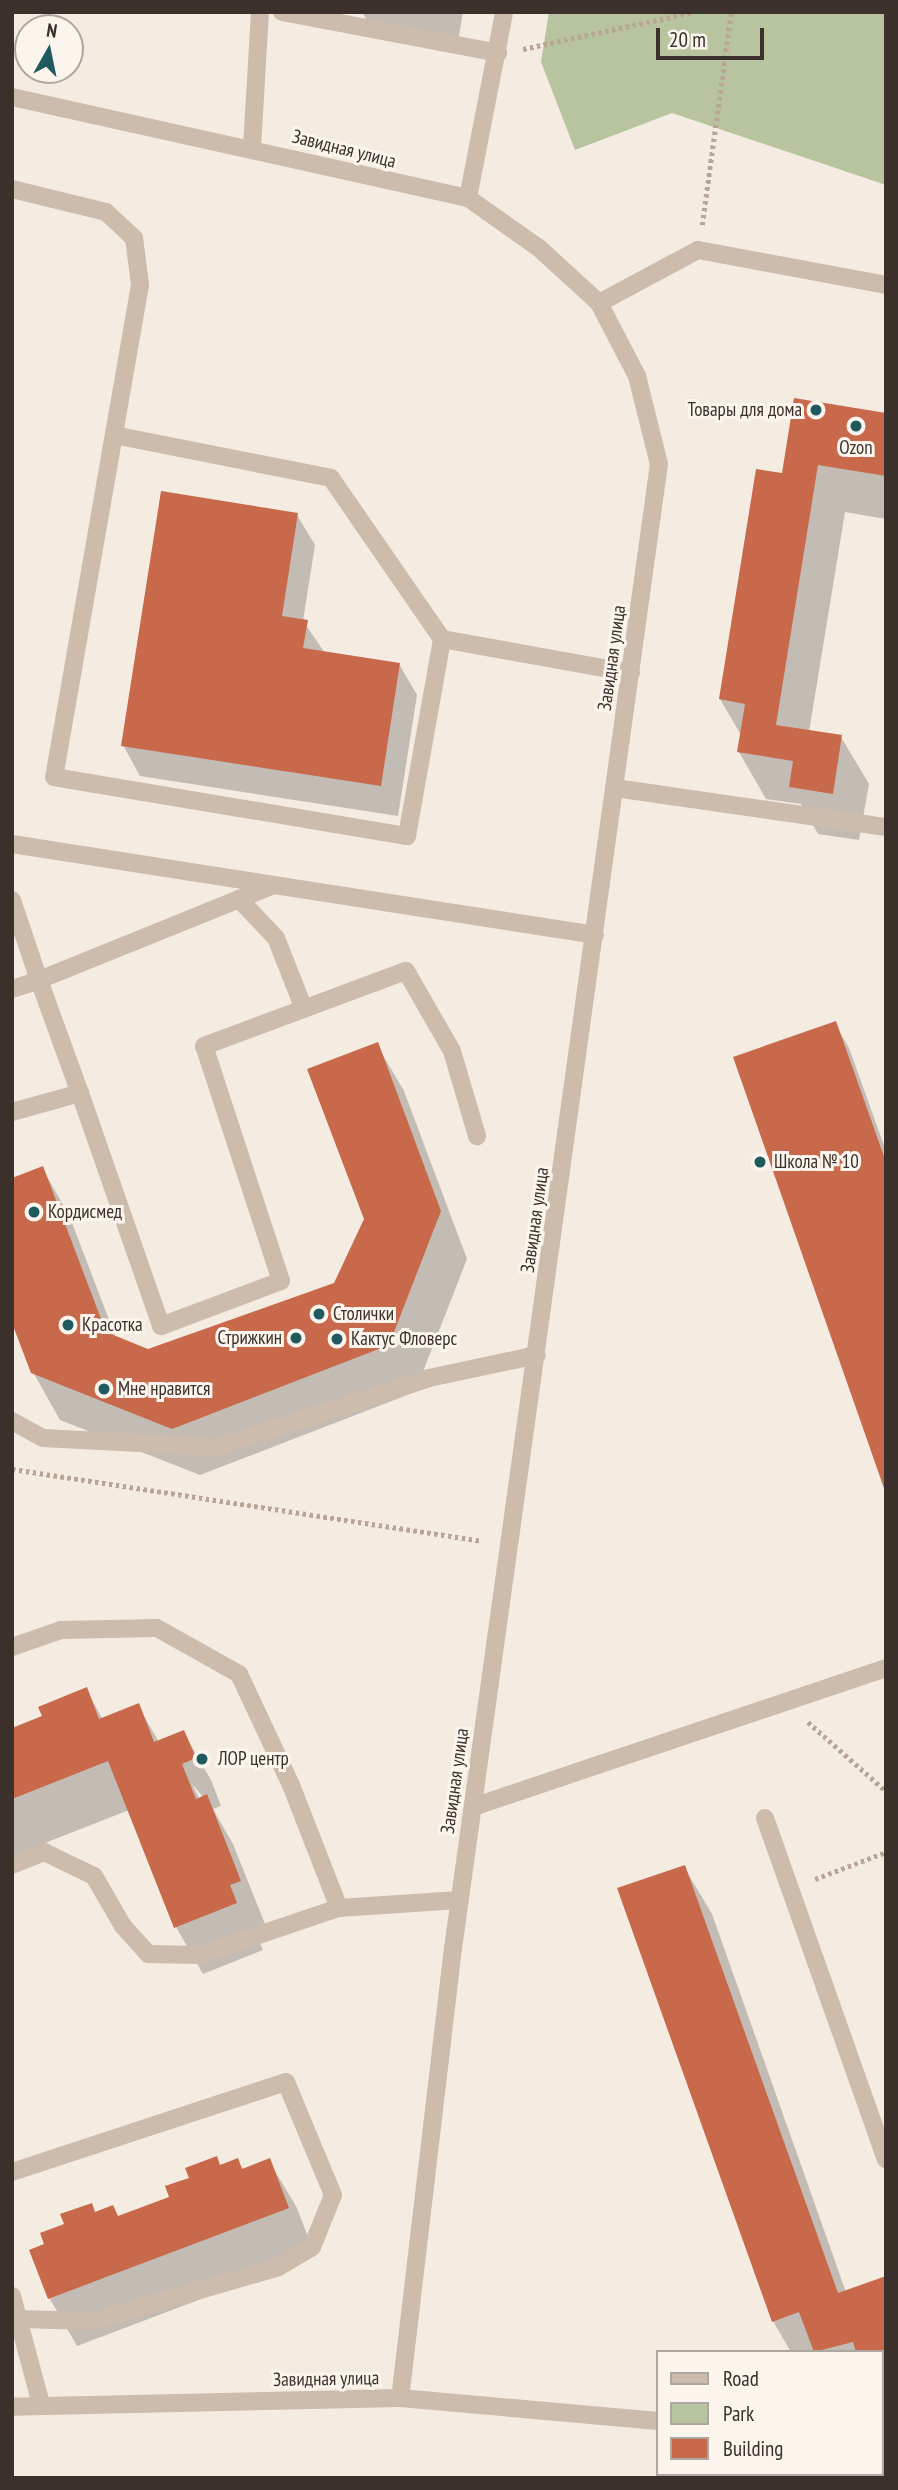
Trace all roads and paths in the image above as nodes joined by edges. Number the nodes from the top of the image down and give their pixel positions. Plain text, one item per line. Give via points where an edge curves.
1 (260, 12) edge
2 (282, 12) edge
3 (504, 12) edge
4 (694, 12) edge
5 (731, 12) edge
6 (498, 53) junction
7 (12, 97) edge
8 (252, 147) junction
9 (12, 189) edge
10 (468, 198) junction
11 (698, 250) junction
12 (886, 285) edge
13 (599, 303) junction
14 (114, 435) junction
15 (442, 639) junction
16 (631, 673) junction
17 (615, 788) junction
18 (886, 827) edge
19 (12, 844) edge
20 (274, 885) junction
21 (239, 899) junction
22 (12, 900) edge
23 (595, 934) junction
24 (39, 979) junction
25 (12, 989) edge
26 (304, 1009) junction
27 (80, 1093) junction
28 (12, 1112) edge
29 (477, 1136) dead end
30 (537, 1355) junction
31 (12, 1421) edge
32 (12, 1469) edge
33 (510, 1546) junction
34 (12, 1647) edge
35 (886, 1668) edge
36 (787, 1702) junction
37 (886, 1791) edge
38 (473, 1807) junction
39 (765, 1818) dead end
40 (886, 1852) edge
41 (12, 1865) edge
42 (790, 1889) junction
43 (459, 1900) junction
44 (339, 1908) junction
45 (886, 2159) edge
46 (12, 2172) edge
47 (12, 2296) edge
48 (18, 2319) junction
49 (400, 2398) junction
50 (41, 2404) junction
51 (12, 2407) edge
52 (656, 2421) edge

1 - 8 street
2 - 6 street
3 - 6 street
4 - 6 path
5 - 11 path
6 - 10 street
7 - 8 street, Завидная улица
8 - 10 street, Завидная улица via 335,171
9 - 14 street via 106,212 134,238 140,285
10 - 13 street, Завидная улица via 539,248
11 - 12 street
11 - 13 street
13 - 16 street, Завидная улица via 637,376 659,464
14 - 15 street via 331,478
14 - 15 street via 54,777 407,836
15 - 16 street
16 - 17 street, Завидная улица
17 - 18 street
17 - 23 street, Завидная улица
19 - 20 street
20 - 21 street
20 - 23 street
21 - 24 street
21 - 26 street via 276,938
22 - 24 street
23 - 30 street, Завидная улица
24 - 25 street
24 - 27 street
26 - 27 street via 204,1046 281,1281 269,1286 162,1326
26 - 29 street via 406,971 452,1051
27 - 28 street
30 - 31 street via 429,1378 217,1447 44,1438
30 - 33 street, Завидная улица
32 - 33 path
33 - 38 street, Завидная улица
34 - 44 street via 61,1630 156,1628 239,1674 291,1786
35 - 36 street
36 - 37 path
36 - 38 street
38 - 43 street, Завидная улица
39 - 42 street
40 - 42 path
41 - 44 street via 44,1852 94,1876 122,1926 148,1954 200,1955
42 - 45 street
43 - 44 street
43 - 49 street, Завидная улица
46 - 48 street via 286,2082 333,2195 312,2247 279,2267 93,2321
47 - 48 street
48 - 50 street
49 - 50 street, Завидная улица
49 - 52 street
50 - 51 street, Завидная улица

